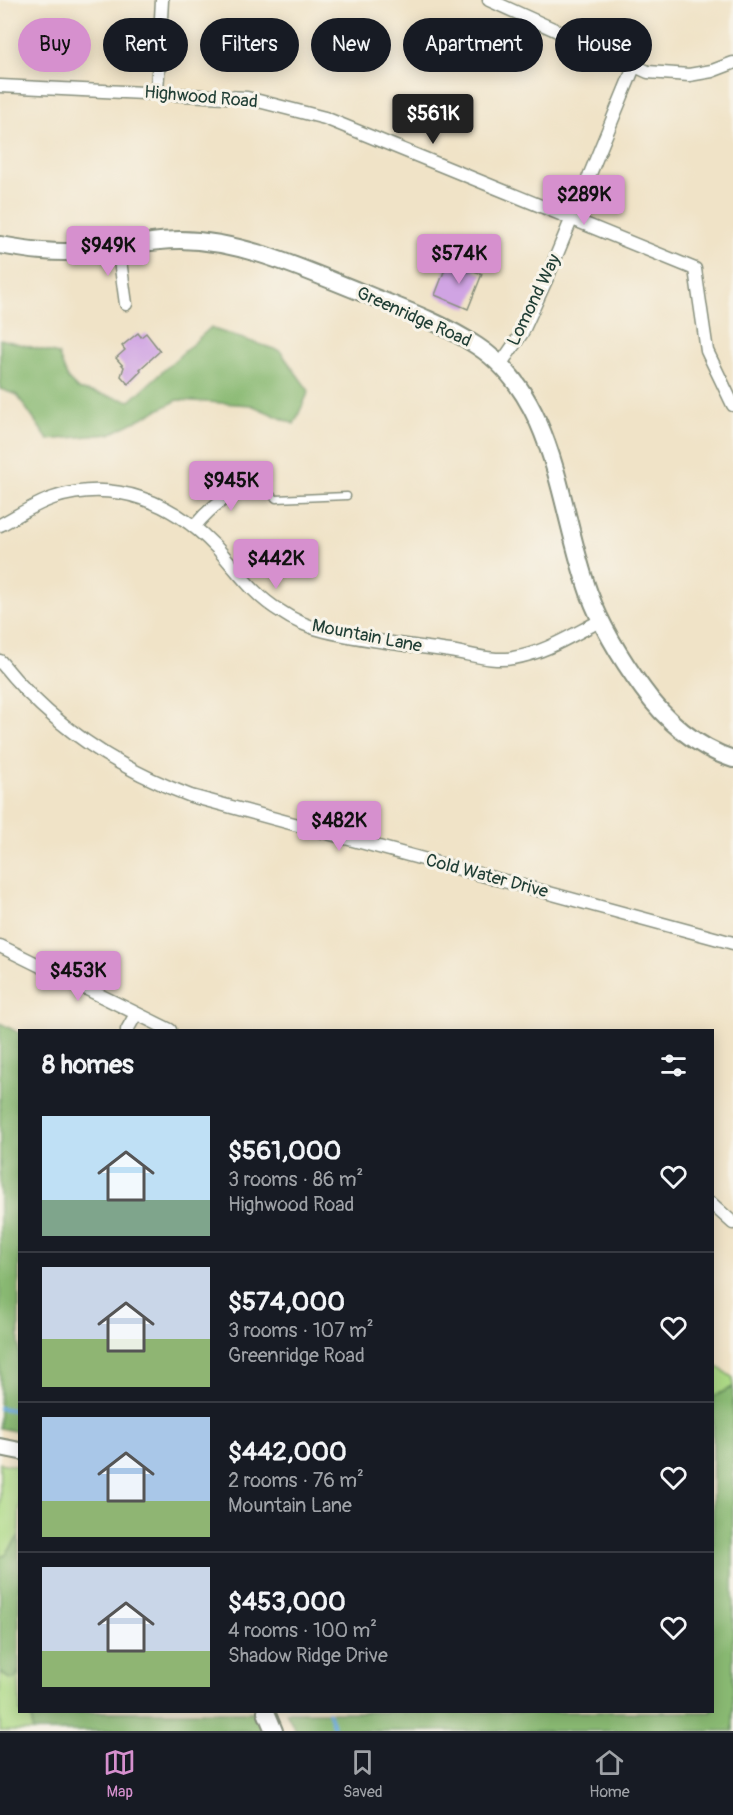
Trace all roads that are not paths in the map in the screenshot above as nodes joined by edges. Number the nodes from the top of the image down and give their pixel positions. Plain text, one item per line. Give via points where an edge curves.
1 (162, 0) edge
2 (489, 0) edge
3 (555, 30) edge
4 (733, 63) edge
5 (632, 72) edge
6 (648, 72) edge
7 (0, 86) edge
8 (157, 92) junction
9 (571, 218) junction
10 (0, 245) edge
11 (118, 246) junction
12 (126, 304) dead end
13 (500, 365) junction
14 (733, 405) edge
15 (255, 482) joint
16 (347, 496) dead end
17 (0, 525) edge
18 (195, 526) junction
19 (600, 621) junction
20 (0, 662) edge
21 (733, 759) edge
22 (733, 943) edge
23 (0, 946) edge
24 (136, 1014) junction
25 (128, 1029) edge
26 (168, 1029) edge
27 (714, 1206) edge
28 (733, 1223) edge
29 (0, 1447) edge
30 (18, 1451) edge
31 (266, 1713) edge
32 (274, 1731) edge

1 - 8 street
2 - 3 street
4 - 6 street via 689,75
5 - 9 street, Lomond Way
7 - 8 street, Highwood Road
8 - 9 street, Highwood Road via 247,98 316,115
9 - 13 street, Lomond Way via 522,333
9 - 14 street, Highwood Road via 695,269 707,351
10 - 11 street, Greenridge Road via 59,252
11 - 12 street
11 - 13 street, Greenridge Road via 181,240 261,253 457,333
13 - 19 street, Greenridge Road via 539,424
15 - 16 lane via 276,499
15 - 18 street via 228,495
17 - 18 street, Mountain Lane via 50,499 87,491 114,491 163,505
18 - 19 street, Mountain Lane via 261,597 299,622 325,631 511,659 564,641
19 - 21 street, Greenridge Road via 631,672 673,723 698,742
20 - 22 street, Cold Water Drive via 68,729 164,786
23 - 24 street
24 - 25 street
24 - 26 street
27 - 28 street
29 - 30 street
31 - 32 street

